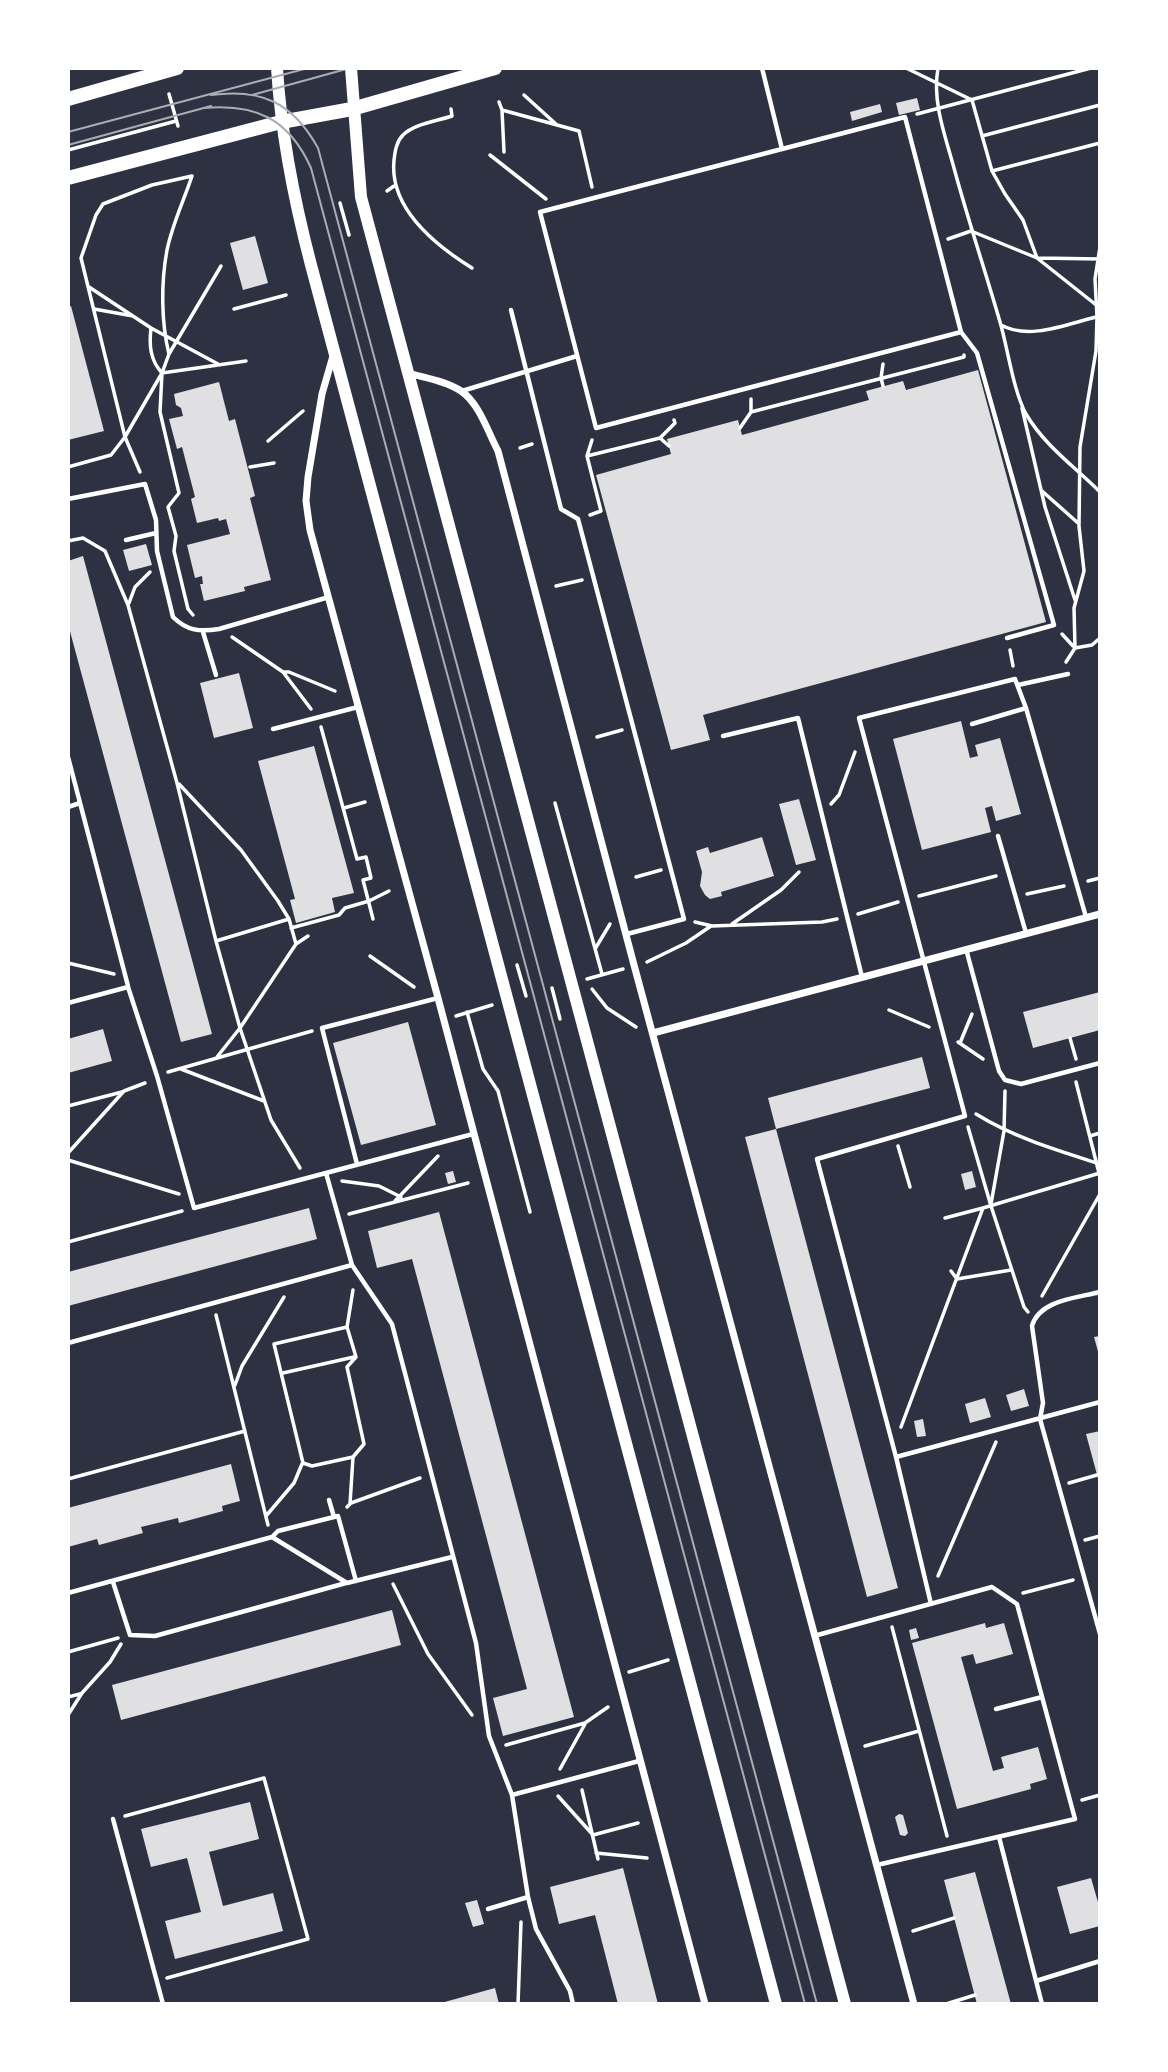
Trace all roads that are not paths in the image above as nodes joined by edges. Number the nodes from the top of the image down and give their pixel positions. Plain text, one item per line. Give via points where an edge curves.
1 (177, 68) edge
2 (277, 68) edge
3 (351, 68) edge
4 (495, 68) edge
5 (762, 68) edge
6 (68, 99) edge
7 (352, 109) junction
8 (281, 122) junction
9 (782, 149) junction
10 (70, 180) edge
11 (511, 310) dead end
12 (961, 332) junction
13 (334, 352) junction
14 (577, 356) junction
15 (527, 371) junction
16 (408, 373) junction
17 (462, 391) junction
18 (68, 499) edge
19 (156, 533) junction
20 (126, 540) dead end
21 (328, 597) junction
22 (203, 632) junction
23 (1007, 638) road end
24 (1068, 674) dead end
25 (216, 676) dead end
26 (1018, 685) junction
27 (359, 707) junction
28 (1026, 708) junction
29 (972, 724) dead end
30 (272, 729) dead end
31 (723, 736) dead end
32 (68, 757) edge
33 (80, 803) junction
34 (68, 807) edge
35 (998, 836) dead end
36 (1100, 914) edge
37 (1086, 918) junction
38 (1027, 933) junction
39 (626, 934) junction
40 (966, 949) junction
41 (924, 961) junction
42 (862, 977) junction
43 (128, 987) junction
44 (438, 998) junction
45 (68, 1003) edge
46 (653, 1033) junction
47 (1100, 1063) edge
48 (473, 1133) junction
49 (357, 1164) junction
50 (326, 1173) junction
51 (352, 1265) junction
52 (1100, 1292) edge
53 (68, 1343) edge
54 (1100, 1402) edge
55 (1040, 1419) junction
56 (895, 1457) junction
57 (329, 1500) dead end
58 (336, 1517) junction
59 (272, 1537) junction
60 (452, 1557) junction
61 (356, 1581) junction
62 (113, 1582) junction
63 (347, 1583) junction
64 (68, 1593) edge
65 (932, 1604) junction
66 (1100, 1634) edge
67 (814, 1636) junction
68 (1042, 1697) junction
69 (996, 1709) dead end
70 (639, 1761) junction
71 (512, 1795) junction
72 (113, 1819) road end
73 (999, 1837) junction
74 (876, 1865) junction
75 (528, 1897) junction
76 (488, 1909) dead end
77 (1100, 1961) edge
78 (1036, 1981) junction
79 (163, 2004) edge
80 (573, 2004) edge
81 (705, 2004) edge
82 (776, 2004) edge
83 (845, 2004) edge
84 (914, 2004) edge
85 (1042, 2004) edge

1 - 6 main road
2 - 8 street
3 - 7 street
4 - 7 main road
5 - 9 lane
7 - 8 main road
7 - 16 street via 361,197
8 - 10 main road
8 - 13 street via 298,213
9 - 12 lane via 905,117
9 - 14 lane via 540,212
11 - 15 lane
12 - 14 lane via 596,428
12 - 23 lane via 977,353 1054,625
13 - 21 street via 322,394 306,500
13 - 82 street
14 - 15 lane
15 - 17 lane
15 - 39 lane via 561,509 578,519 684,919
16 - 17 street
16 - 83 street
17 - 39 street via 477,409 498,451
18 - 19 lane via 145,484
19 - 20 lane
19 - 22 lane via 173,617 191,630
21 - 22 lane
21 - 27 street
22 - 25 lane
24 - 26 lane
26 - 28 lane
26 - 41 lane via 1015,679 859,718
27 - 30 lane
27 - 44 street
28 - 29 lane
28 - 37 lane
31 - 42 lane via 798,718
32 - 33 lane
33 - 34 lane
33 - 43 lane
35 - 38 lane
36 - 37 street
37 - 38 street
38 - 40 street
39 - 46 street
40 - 41 street
40 - 47 lane via 1005,1080 1021,1084
41 - 42 street
41 - 56 lane via 965,1116 817,1159
42 - 46 street
43 - 45 lane
43 - 50 lane via 194,1208
44 - 48 street
44 - 49 lane via 322,1028
46 - 67 street
48 - 49 lane
48 - 70 street
49 - 50 lane
50 - 51 lane
51 - 53 lane
51 - 60 lane via 392,1324
52 - 55 lane via 1052,1305 1034,1319 1032,1335 1043,1403
54 - 55 lane
55 - 56 lane
55 - 66 lane
56 - 65 lane
57 - 58 lane
58 - 59 lane via 278,1531
58 - 61 lane
59 - 62 lane
59 - 63 lane
60 - 61 lane
60 - 71 lane via 476,1643 489,1736
61 - 63 lane
62 - 63 lane via 130,1635 155,1636
62 - 64 lane
65 - 67 lane
65 - 68 lane via 992,1587 1017,1604
67 - 74 street
68 - 69 lane
68 - 73 lane via 1075,1819
70 - 71 lane
70 - 81 street
71 - 75 lane
72 - 79 lane
73 - 74 lane
73 - 78 lane
74 - 84 street
75 - 76 lane
75 - 80 lane via 536,1929
77 - 78 lane
78 - 85 lane

